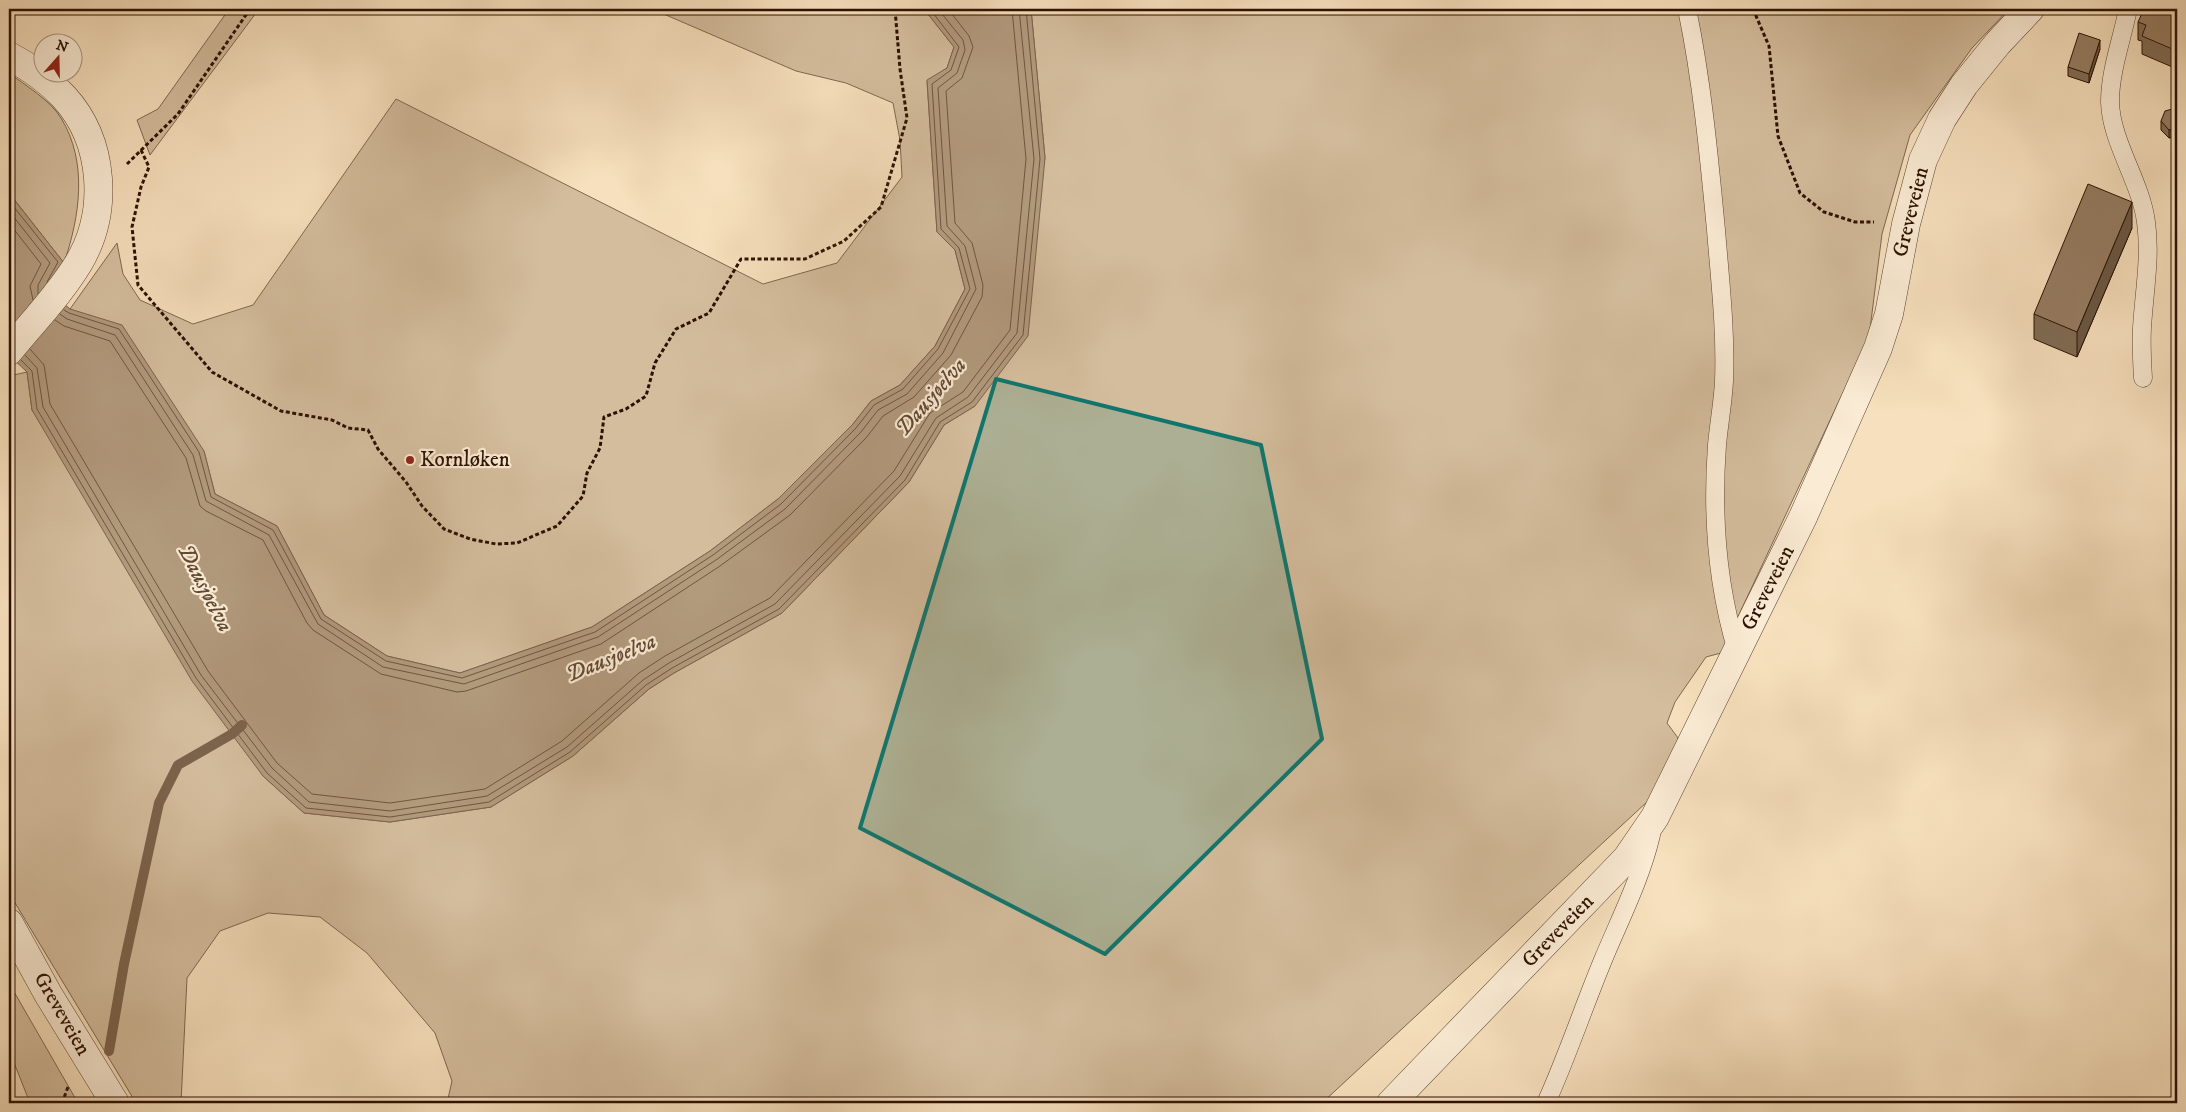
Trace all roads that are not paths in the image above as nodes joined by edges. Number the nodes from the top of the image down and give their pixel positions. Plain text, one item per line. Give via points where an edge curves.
1 (1687, 9) edge
2 (2030, 9) edge
3 (2128, 9) edge
4 (9, 56) edge
5 (9, 351) edge
6 (2143, 378) dead end
7 (1736, 650) junction
8 (1655, 817) junction
9 (9, 923) edge
10 (115, 1103) edge
11 (1390, 1103) edge
12 (1546, 1103) edge

1 - 7 lane via 1711,170 1720,284 1724,381 1717,446 1717,537 1722,594
2 - 7 street, Greveveien via 1964,85 1942,119 1923,160 1906,224 1889,314 1878,348 1803,518
3 - 6 lane via 2110,103 2115,129 2146,222 2148,254 2142,330
4 - 5 street via 49,83 78,118 96,163 100,190 95,228 78,264
7 - 8 street, Greveveien
8 - 11 street, Greveveien via 1626,858
8 - 12 lane via 1625,911
9 - 10 street, Greveveien

